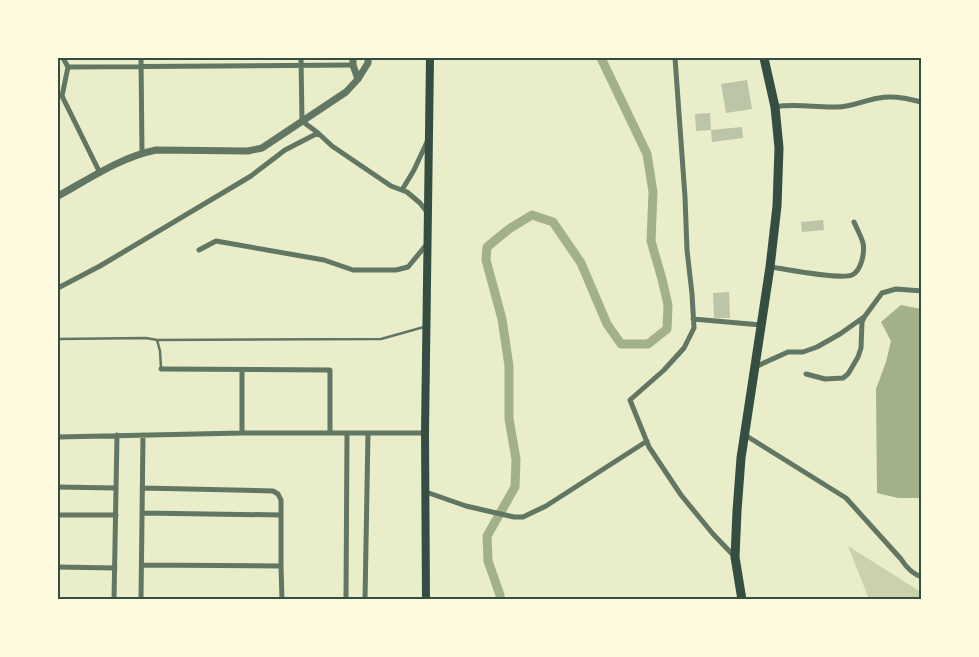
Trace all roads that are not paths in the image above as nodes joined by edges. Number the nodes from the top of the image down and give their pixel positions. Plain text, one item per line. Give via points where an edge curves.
1 (63, 58) edge
2 (141, 58) edge
3 (253, 58) edge
4 (302, 58) edge
5 (368, 58) edge
6 (430, 58) edge
7 (675, 58) edge
8 (764, 58) edge
9 (353, 61) edge
10 (141, 66) junction
11 (253, 66) junction
12 (302, 66) junction
13 (68, 67) junction
14 (358, 79) junction
15 (60, 97) edge
16 (922, 102) edge
17 (775, 108) junction
18 (302, 121) junction
19 (318, 133) junction
20 (430, 136) junction
21 (142, 153) junction
22 (100, 174) junction
23 (402, 190) junction
24 (58, 196) edge
25 (429, 214) junction
26 (854, 222) dead end
27 (428, 242) junction
28 (199, 250) dead end
29 (770, 267) junction
30 (58, 288) edge
31 (922, 291) edge
32 (865, 316) junction
33 (694, 319) junction
34 (761, 325) junction
35 (427, 326) junction
36 (58, 339) edge
37 (157, 340) junction
38 (755, 367) junction
39 (161, 369) joint
40 (242, 370) junction
41 (806, 374) dead end
42 (242, 433) junction
43 (330, 433) junction
44 (348, 433) junction
45 (368, 433) junction
46 (425, 433) junction
47 (744, 434) junction
48 (117, 435) junction
49 (143, 435) junction
50 (58, 437) edge
51 (647, 441) junction
52 (58, 487) edge
53 (116, 488) junction
54 (142, 488) junction
55 (426, 492) junction
56 (142, 513) junction
57 (58, 515) edge
58 (116, 515) junction
59 (281, 515) junction
60 (736, 557) junction
61 (142, 565) junction
62 (281, 566) junction
63 (58, 567) edge
64 (115, 568) junction
65 (922, 577) edge
66 (114, 600) edge
67 (141, 600) edge
68 (282, 600) edge
69 (346, 600) edge
70 (365, 600) edge
71 (426, 600) edge
72 (742, 600) edge

1 - 13 street
2 - 10 street
3 - 11 street
4 - 12 street
5 - 14 street
6 - 20 main road
7 - 33 street via 686,250
8 - 17 highway
9 - 12 street
9 - 14 street
10 - 11 street
10 - 13 street
10 - 21 street
11 - 12 street
12 - 18 street
13 - 15 street
14 - 18 street via 346,92
15 - 22 street
16 - 17 street via 886,97 840,107 784,105
17 - 29 highway via 777,206
18 - 19 street
18 - 21 street via 262,148 248,151 156,150
19 - 23 street via 332,146
19 - 30 street via 285,150 251,176
20 - 23 street
20 - 25 main road
21 - 22 street
22 - 24 street
23 - 25 street
25 - 27 main road
26 - 29 street via 864,251 858,269 852,275
27 - 28 street via 408,267 396,270 354,270 324,260 216,241
27 - 35 main road
29 - 34 highway
31 - 32 street via 888,290 882,293
32 - 38 street via 817,347 803,352 788,352
32 - 41 street via 861,348 848,374 834,380
33 - 34 street
33 - 51 street via 694,328 684,348 630,400
34 - 38 highway
35 - 37 lane via 381,339
35 - 46 main road
36 - 37 lane
37 - 39 lane
38 - 47 highway
39 - 40 street
40 - 42 street
40 - 43 street via 330,370
42 - 43 street
42 - 49 street
43 - 44 street
44 - 45 street
44 - 69 street
45 - 46 street
45 - 70 street
46 - 55 main road
47 - 60 highway via 736,511
47 - 65 street via 846,498 906,566
48 - 49 street
48 - 50 street
48 - 53 street
49 - 54 street
51 - 55 street via 546,506 523,517 466,506
51 - 60 street via 681,495
52 - 53 street
53 - 58 street
54 - 56 street
54 - 59 street via 273,491 281,500
55 - 71 main road
56 - 59 street
56 - 61 street
57 - 58 street
58 - 64 street
59 - 62 street
60 - 72 highway
61 - 62 street
61 - 67 street
62 - 68 street
63 - 64 street
64 - 66 street

